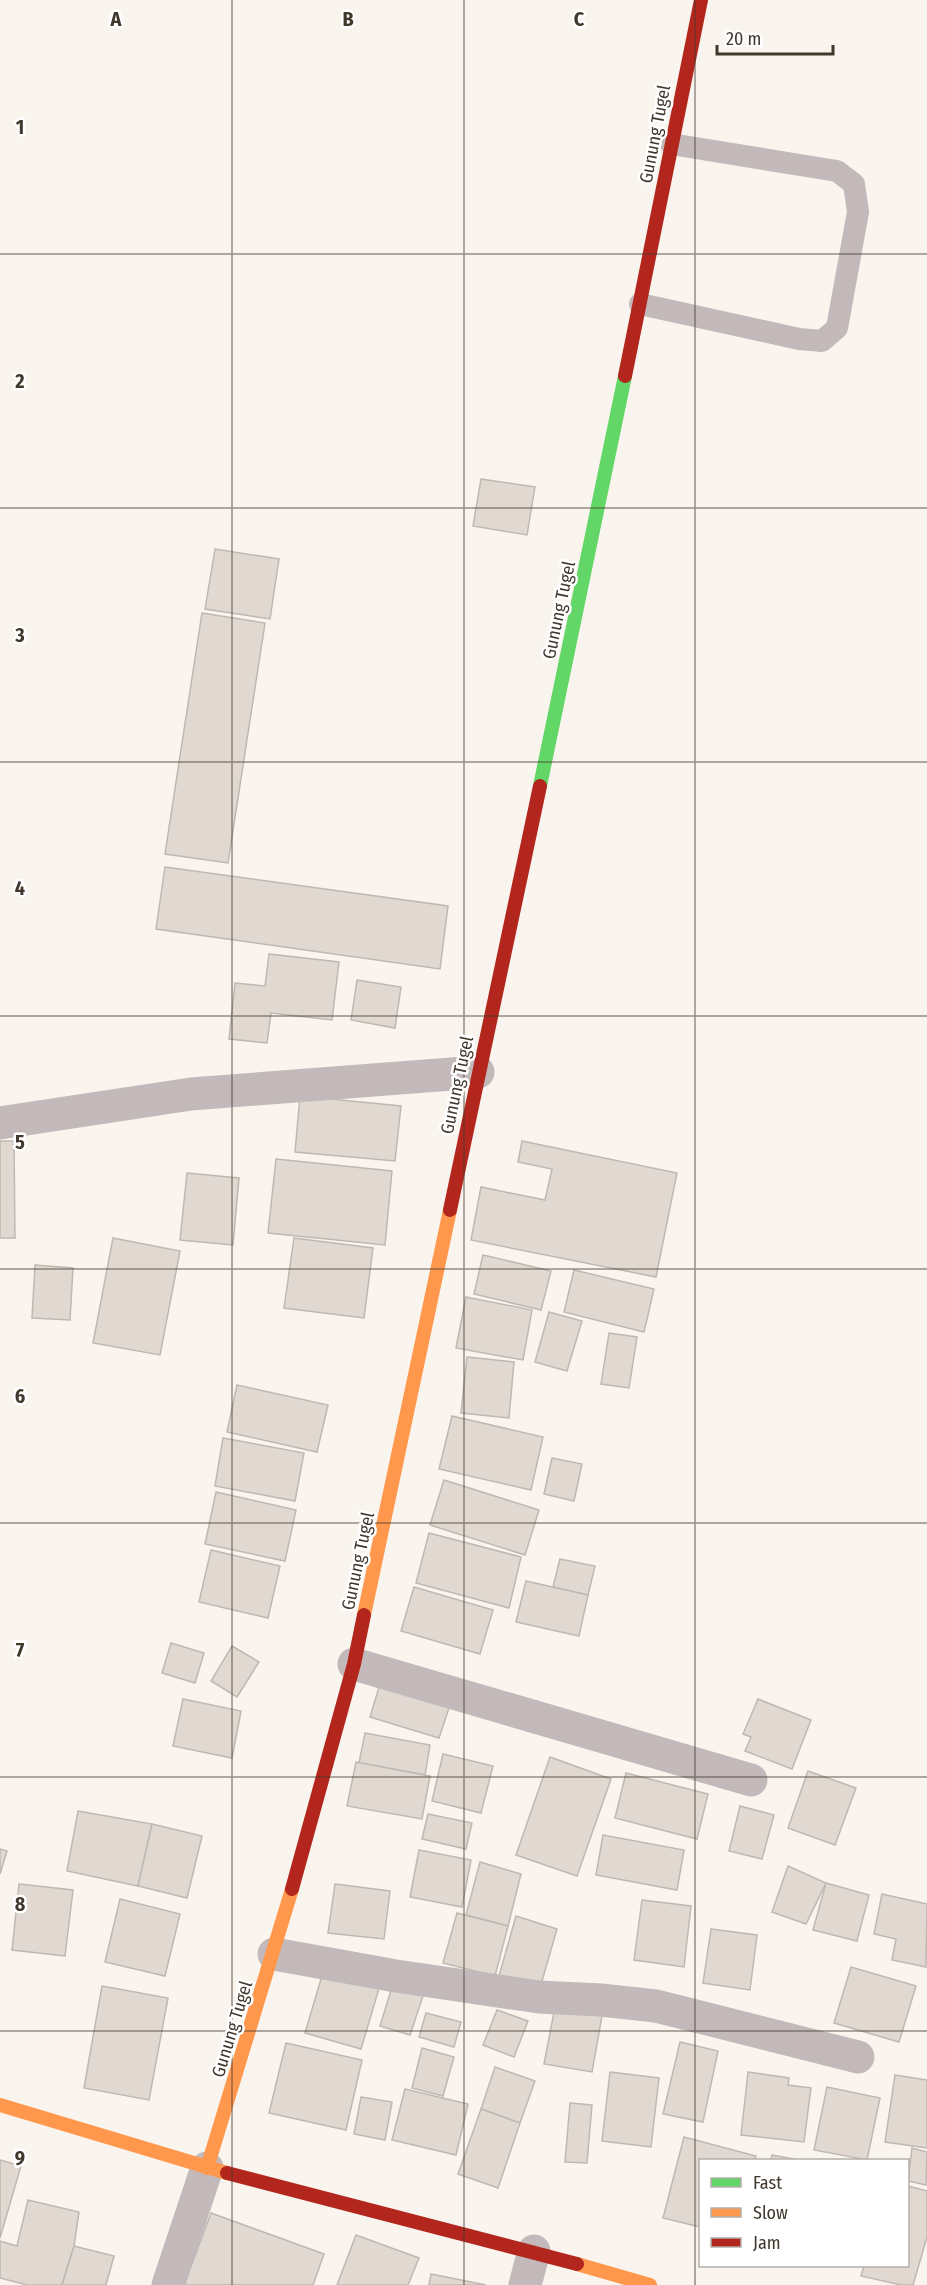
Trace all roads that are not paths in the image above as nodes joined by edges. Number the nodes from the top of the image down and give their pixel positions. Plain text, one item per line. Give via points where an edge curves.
1 (701, 0) edge
2 (671, 144) junction
3 (640, 304) junction
4 (478, 1072) junction
5 (0, 1123) edge
6 (354, 1664) junction
7 (751, 1779) dead end
8 (274, 1954) junction
9 (858, 2056) dead end
10 (0, 2105) edge
11 (207, 2168) junction
12 (534, 2251) junction
13 (168, 2285) edge
14 (525, 2285) edge
15 (650, 2285) edge

1 - 2 main road, Gunung Tugel
2 - 3 main road, Gunung Tugel
2 - 3 lane via 837,171 855,184 858,212 837,328 822,341 799,339
3 - 4 main road, Gunung Tugel
4 - 5 street via 191,1094
4 - 6 main road, Gunung Tugel
6 - 7 street
6 - 8 main road, Gunung Tugel
8 - 9 street via 539,1997 656,2006
8 - 11 main road, Gunung Tugel
10 - 11 main road
11 - 12 main road
11 - 13 street
12 - 14 street
12 - 15 main road

